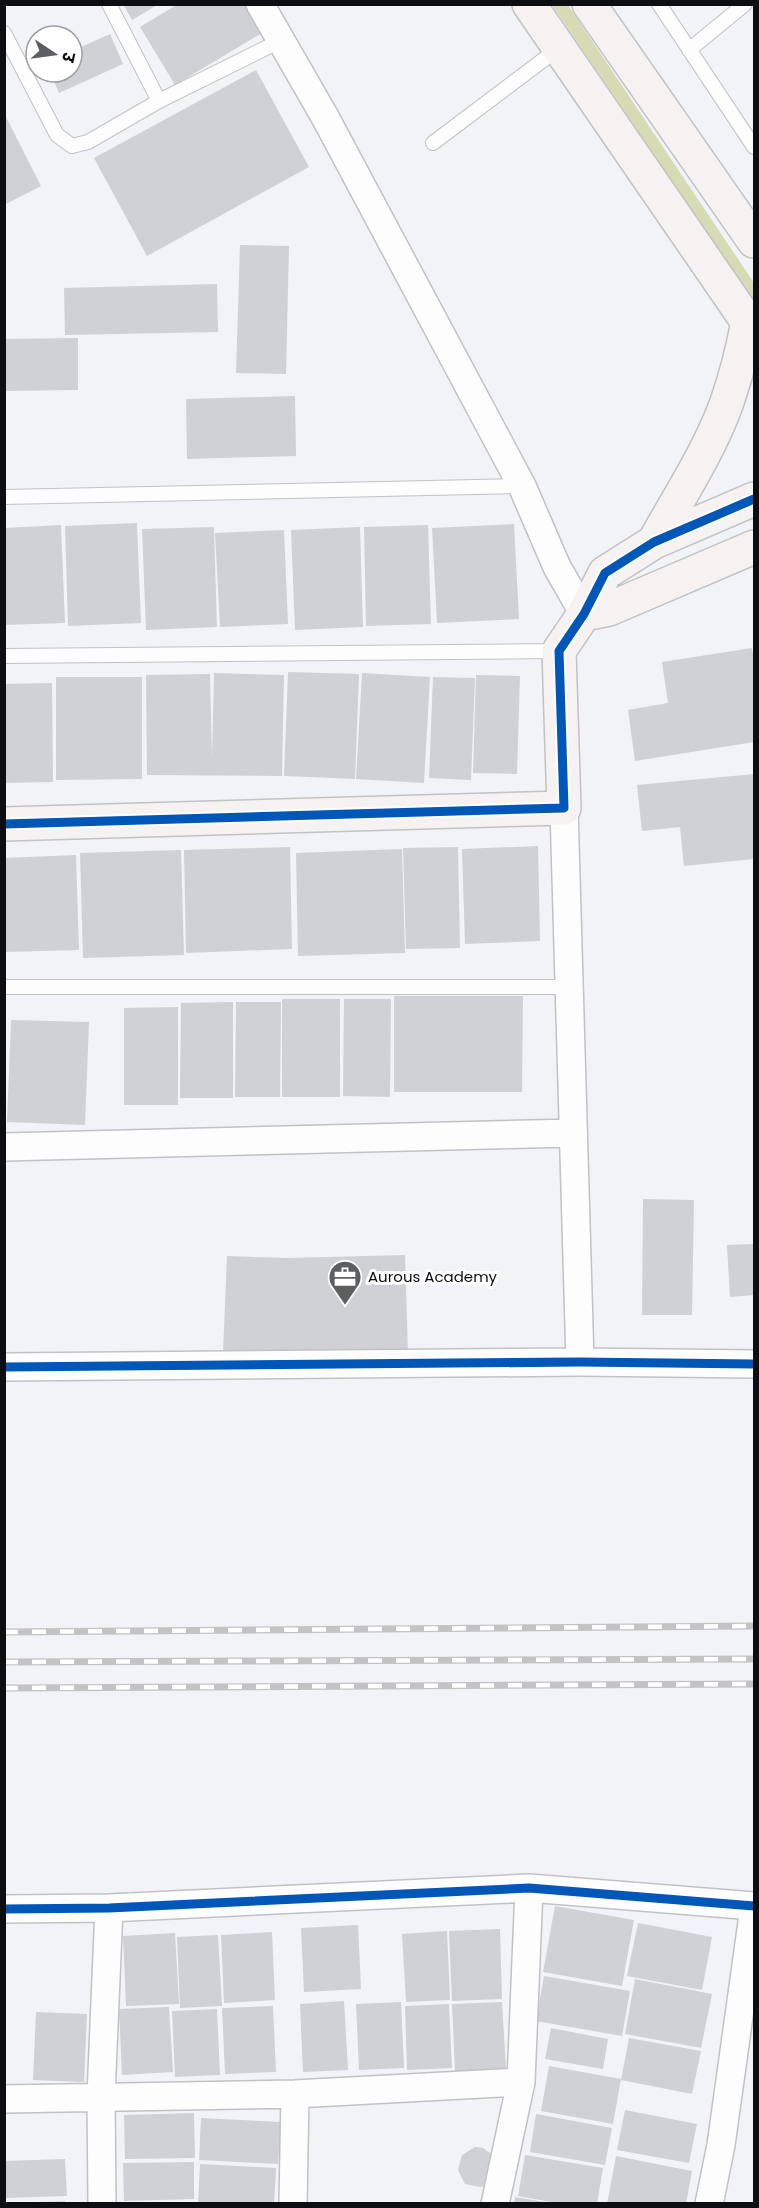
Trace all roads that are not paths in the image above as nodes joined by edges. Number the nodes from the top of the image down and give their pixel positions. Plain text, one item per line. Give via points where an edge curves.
1 (109, 4) edge
2 (260, 4) edge
3 (530, 4) edge
4 (589, 4) edge
5 (659, 4) edge
6 (745, 4) edge
7 (4, 33) edge
8 (280, 41) junction
9 (560, 48) junction
10 (689, 50) junction
11 (159, 101) junction
12 (434, 143) dead end
13 (754, 147) edge
14 (754, 240) edge
15 (751, 326) edge
16 (522, 486) junction
17 (4, 497) edge
18 (754, 499) edge
19 (654, 542) junction
20 (754, 548) edge
21 (584, 614) junction
22 (559, 651) junction
23 (4, 656) edge
24 (564, 808) junction
25 (4, 824) edge
26 (4, 987) edge
27 (569, 987) junction
28 (573, 1133) junction
29 (4, 1147) edge
30 (580, 1362) junction
31 (754, 1364) edge
32 (4, 1366) edge
33 (529, 1888) junction
34 (754, 1907) edge
35 (109, 1908) junction
36 (4, 1909) edge
37 (521, 2082) junction
38 (294, 2094) junction
39 (101, 2096) junction
40 (4, 2099) edge
41 (102, 2204) edge
42 (293, 2204) edge
43 (495, 2204) edge
44 (710, 2204) edge

1 - 11 lane
2 - 8 street
3 - 9 street
4 - 14 street
5 - 10 lane
6 - 10 lane
7 - 11 lane via 57,135 72,146 88,142
8 - 11 lane
8 - 16 street via 325,117
9 - 12 lane
9 - 15 street
10 - 13 lane
15 - 19 street via 726,404
16 - 17 lane
16 - 21 street via 556,567
18 - 19 street
19 - 21 street via 605,573
20 - 21 street via 609,609
21 - 22 street
22 - 23 lane
22 - 24 street
24 - 25 street
24 - 27 street
26 - 27 lane
27 - 28 street
28 - 29 street
28 - 30 street
30 - 31 street
30 - 32 street
33 - 34 street
33 - 35 street
33 - 37 street
34 - 44 street
35 - 36 street
35 - 39 street
37 - 38 street
37 - 43 street
38 - 39 street
38 - 42 street
39 - 40 street
39 - 41 street

